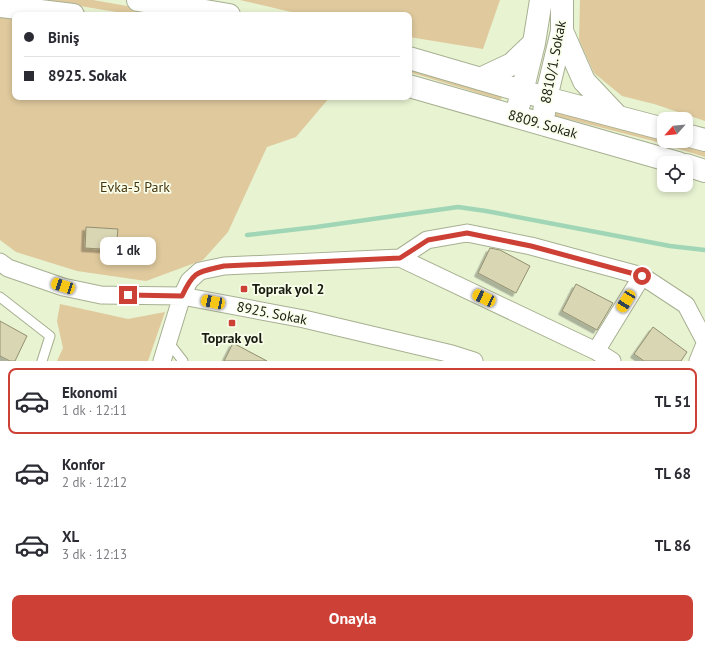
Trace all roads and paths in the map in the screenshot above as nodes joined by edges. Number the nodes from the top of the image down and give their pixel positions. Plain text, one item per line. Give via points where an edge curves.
1 (138, 0) edge
2 (541, 0) edge
3 (562, 0) edge
4 (0, 6) edge
5 (49, 12) edge
6 (211, 12) edge
7 (562, 31) junction
8 (534, 43) junction
9 (412, 59) edge
10 (480, 79) junction
11 (412, 87) edge
12 (522, 91) junction
13 (546, 98) junction
14 (618, 116) junction
15 (517, 117) junction
16 (542, 124) junction
17 (657, 127) edge
18 (693, 137) edge
19 (705, 140) edge
20 (657, 157) edge
21 (693, 167) edge
22 (705, 171) edge
23 (400, 258) junction
24 (0, 262) edge
25 (642, 276) junction
26 (182, 296) junction
27 (0, 297) edge
28 (705, 341) edge
29 (169, 343) junction
30 (705, 344) edge
31 (596, 351) junction
32 (42, 361) edge
33 (162, 361) edge
34 (183, 361) edge
35 (474, 361) edge
36 (612, 361) edge
37 (698, 361) edge

1 - 6 street
2 - 8 street, 8810/1. Sokak
3 - 7 street, 8810/1. Sokak
4 - 5 street
7 - 13 street, 8810/1. Sokak
7 - 14 street via 584,81
8 - 10 street via 512,64
8 - 12 street, 8810/1. Sokak
9 - 10 street, 8809. Sokak
10 - 12 street, 8809. Sokak
11 - 15 street, 8809. Sokak
12 - 13 street, 8809. Sokak
12 - 15 street, 8810/1. Sokak
13 - 14 street, 8809. Sokak
13 - 16 street, 8810/1. Sokak
14 - 17 street, 8809. Sokak
15 - 16 street, 8809. Sokak
16 - 20 street, 8809. Sokak
18 - 19 street
21 - 22 street
23 - 25 street via 428,240 467,233 531,246
23 - 26 street via 224,266 200,271 189,280
23 - 31 street
24 - 26 street, 8925. Sokak via 8,268 56,284 101,295
25 - 28 street via 686,305
25 - 31 street
26 - 29 street
26 - 35 street, 8925. Sokak via 304,319
27 - 32 lane via 50,336
29 - 33 street
29 - 34 lane
30 - 37 street
31 - 36 street

